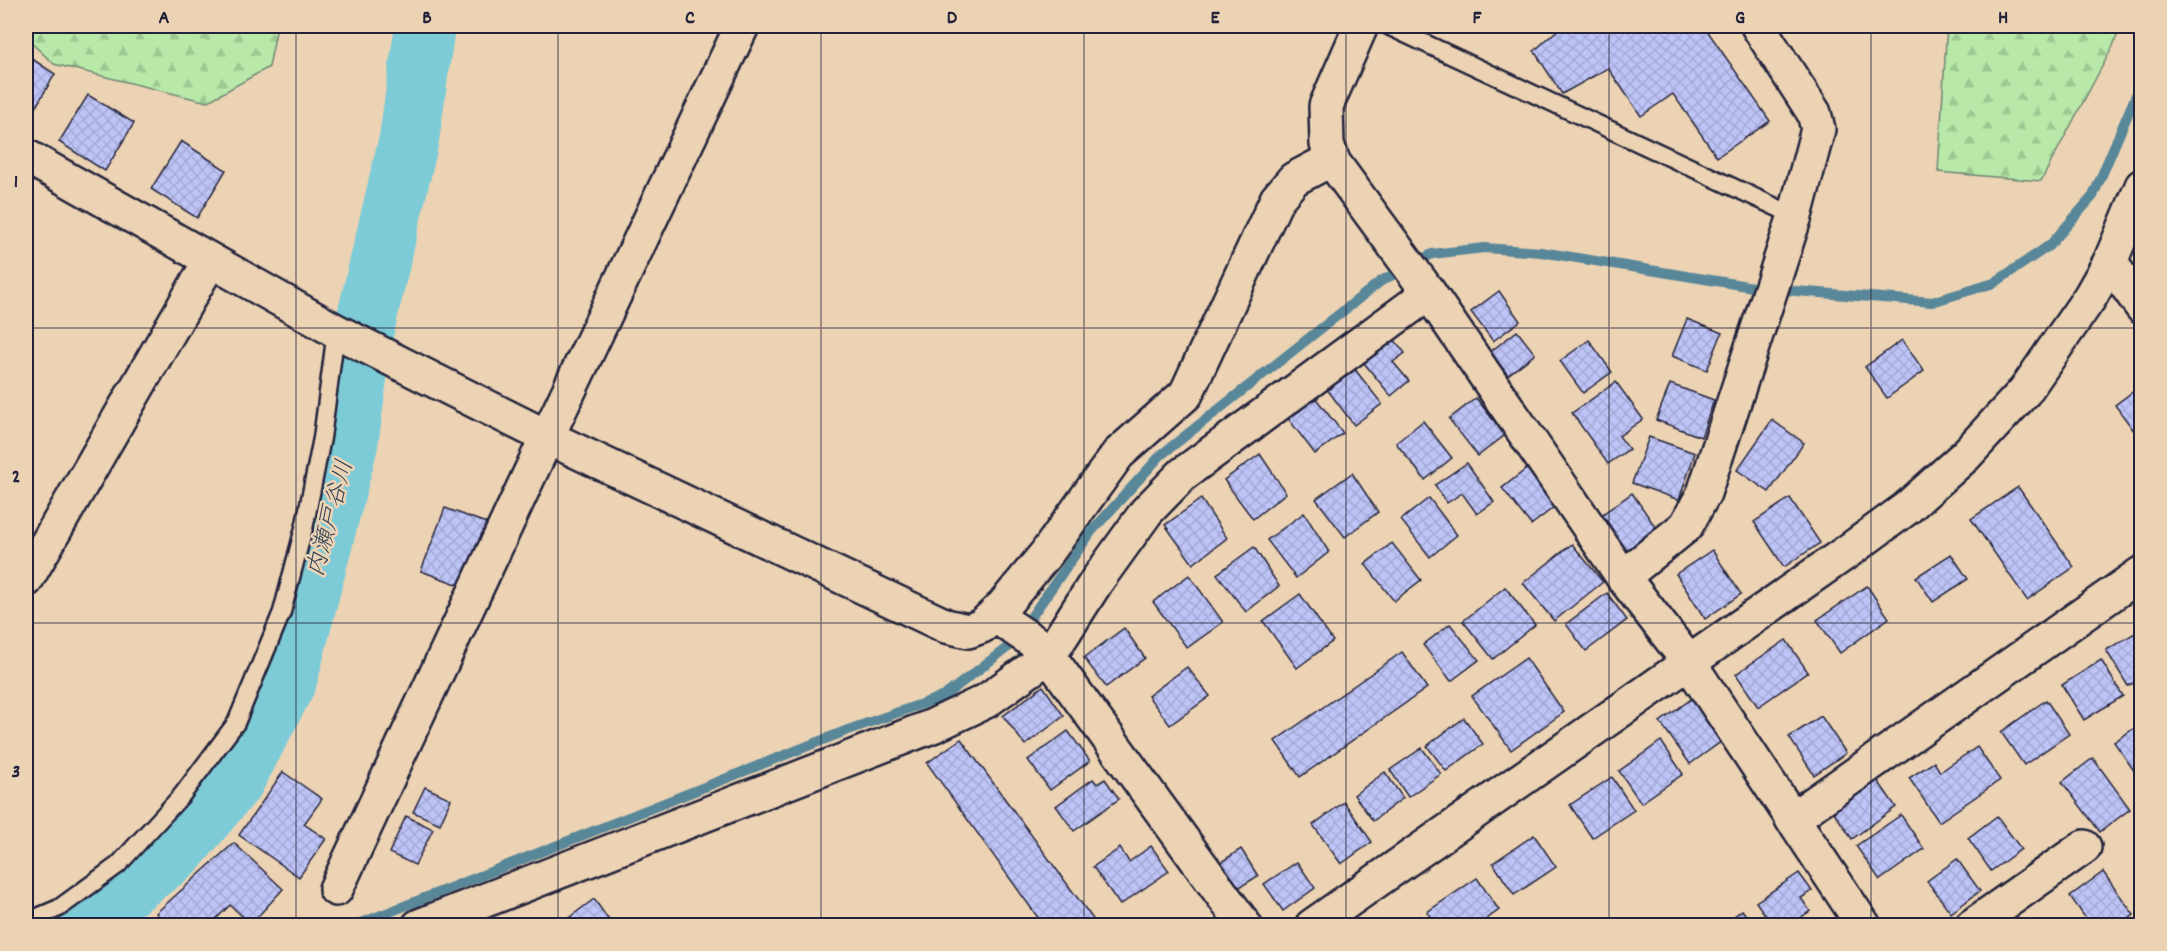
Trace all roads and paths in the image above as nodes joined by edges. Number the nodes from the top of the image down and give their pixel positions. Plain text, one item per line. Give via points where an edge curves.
1 (742, 26) edge
2 (1361, 26) edge
3 (1388, 26) edge
4 (1758, 26) edge
5 (26, 156) edge
6 (1332, 159) junction
7 (2142, 186) edge
8 (1795, 216) junction
9 (210, 261) junction
10 (2110, 262) junction
11 (1427, 290) junction
12 (2142, 307) edge
13 (336, 331) junction
14 (547, 437) junction
15 (2142, 573) edge
16 (1623, 577) junction
17 (26, 580) edge
18 (993, 615) junction
19 (1046, 652) junction
20 (1688, 662) junction
21 (1792, 819) junction
22 (2084, 847) dead end
23 (336, 889) dead end
24 (26, 922) edge
25 (419, 926) edge
26 (1245, 926) edge
27 (1312, 926) edge
28 (1864, 926) edge
29 (1972, 926) edge

1 - 14 street
2 - 6 street via 1326,106 1327,144
3 - 8 lane
4 - 8 street via 1814,113 1818,129
5 - 9 street
6 - 11 street
6 - 18 street via 1294,179 1277,199 1186,394 1118,454 1046,554
7 - 10 street
8 - 16 street via 1704,493 1686,526
9 - 13 street
9 - 17 street
10 - 12 street
10 - 20 street via 2025,391 1965,456 1907,508
11 - 16 street
11 - 19 street via 1183,474 1148,511
13 - 14 street
13 - 24 lane via 322,438 305,524 282,612 236,723 182,795 118,865 59,908
14 - 18 street via 946,626 968,631 982,626
14 - 23 street
15 - 21 street
16 - 20 street
18 - 19 street
19 - 25 street via 986,701 935,725
19 - 26 street
20 - 21 street
20 - 27 street
21 - 28 street
22 - 29 street

